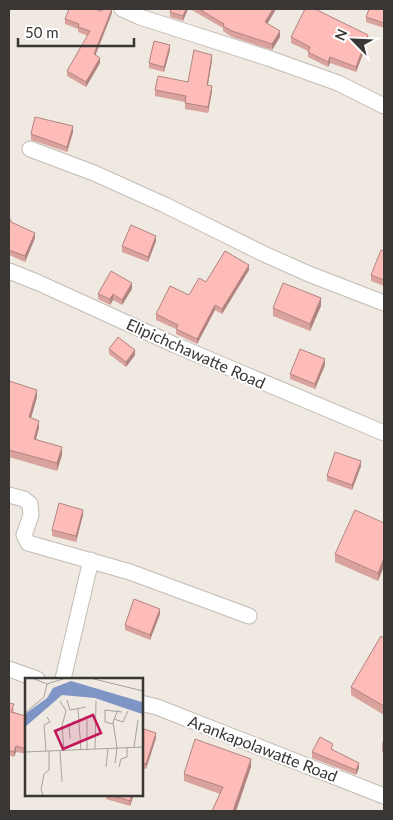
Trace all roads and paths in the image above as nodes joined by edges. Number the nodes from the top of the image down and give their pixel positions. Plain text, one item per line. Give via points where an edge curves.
1 (122, 9) edge
2 (384, 106) edge
3 (30, 149) dead end
4 (9, 271) edge
5 (384, 303) edge
6 (384, 434) edge
7 (9, 495) edge
8 (91, 560) junction
9 (249, 616) dead end
10 (9, 669) edge
11 (35, 678) edge
12 (63, 678) edge
13 (142, 703) edge
14 (384, 796) edge

1 - 2 street via 338,83
3 - 5 street via 94,173 264,254
4 - 6 street, Elipichchawatte Road
7 - 8 street via 30,504 24,535 28,543
8 - 9 street
8 - 12 street
10 - 11 street
13 - 14 street, Arankapolawatte Road

